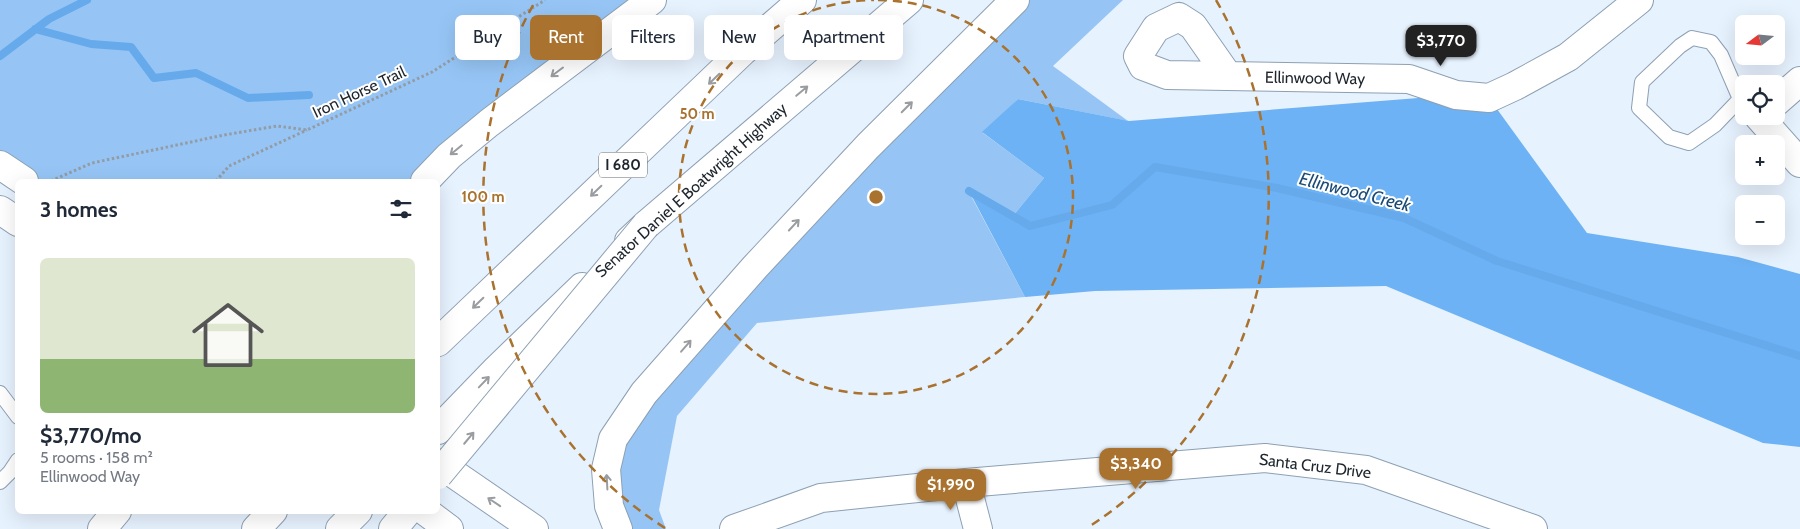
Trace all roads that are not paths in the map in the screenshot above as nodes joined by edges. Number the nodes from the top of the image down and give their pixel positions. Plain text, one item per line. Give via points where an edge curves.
1 (652, 0) edge
2 (802, 0) edge
3 (909, 0) edge
4 (1015, 0) edge
5 (1639, 0) edge
6 (1228, 76) dead end
7 (1800, 81) edge
8 (1785, 91) edge
9 (1756, 109) edge
10 (1769, 125) edge
11 (1800, 163) edge
12 (0, 165) edge
13 (21, 179) edge
14 (427, 179) edge
15 (646, 225) junction
16 (442, 338) edge
17 (0, 393) edge
18 (15, 413) edge
19 (440, 428) edge
20 (15, 464) edge
21 (440, 464) edge
22 (440, 474) edge
23 (0, 482) edge
24 (966, 483) junction
25 (355, 514) edge
26 (406, 514) edge
27 (429, 514) edge
28 (340, 529) edge
29 (393, 529) edge
30 (449, 529) edge
31 (534, 529) edge
32 (618, 529) edge
33 (734, 529) edge
34 (978, 529) edge
35 (1533, 529) edge

1 -> 14 main road via 490,123 449,156
2 -> 16 main road, I 680 via 742,52
15 -> 3 main road, Senator Daniel E Boatwright Highway
32 -> 4 main road via 609,506 606,469 613,438 644,393 868,146
5 - 6 main road, Ellinwood Way via 1568,57 1489,98 1456,94 1409,79
7 - 8 main road
9 - 9 lane via 1711,42 1692,38 1642,82 1639,108 1669,137 1689,143 1715,125
10 - 11 main road
12 - 13 main road
19 -> 15 main road, Senator Daniel E Boatwright Highway, bridge
22 -> 15 main road, bridge
17 - 18 lane
20 - 23 lane
31 -> 21 main road
24 - 33 main road, Santa Cruz Drive via 821,498
24 - 34 main road
24 - 35 main road, Santa Cruz Drive via 1266,458 1366,470
25 - 28 main road
26 - 29 main road
27 - 30 main road

